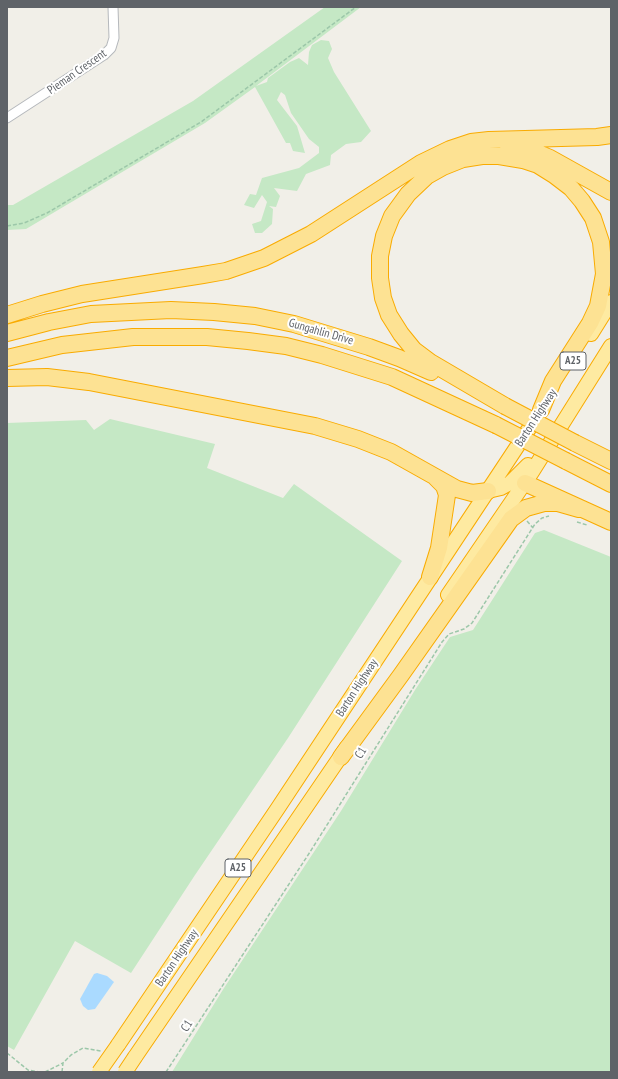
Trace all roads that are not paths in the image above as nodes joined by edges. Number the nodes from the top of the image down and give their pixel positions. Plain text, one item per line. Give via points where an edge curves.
1 (113, 7) edge
2 (7, 118) edge
3 (611, 135) edge
4 (453, 148) junction
5 (611, 192) edge
6 (611, 302) edge
7 (7, 315) edge
8 (7, 333) edge
9 (611, 346) edge
10 (7, 358) edge
11 (7, 378) edge
12 (505, 406) junction
13 (541, 410) junction
14 (514, 451) junction
15 (611, 461) edge
16 (431, 474) junction
17 (521, 480) junction
18 (611, 484) edge
19 (488, 491) junction
20 (577, 514) junction
21 (611, 522) edge
22 (430, 577) junction
23 (341, 756) junction
24 (99, 1072) edge
25 (125, 1072) edge

1 - 2 street, Pieman Crescent via 114,38 111,48
3 - 4 highway via 489,140
4 - 5 highway via 488,145 522,148 550,158
4 - 7 highway via 421,163 311,234 264,258 226,271 82,294
6 - 13 highway, Barton Highway / A25
8 - 12 highway, Gungahlin Drive via 49,322 105,314 171,310 255,316 294,324 381,351
9 - 17 highway, Barton Highway / A25 via 555,436
10 - 18 highway, Gungahlin Drive, bridge via 62,344 133,337 207,337 286,346 322,354 392,377 496,425
11 - 16 highway via 47,377 89,382 315,426 376,446
12 - 13 highway via 414,350 400,334 389,315 380,278 380,256 384,236 392,216 408,194 427,176 443,167 463,159 482,156 524,160 554,175 571,188 582,201 593,218 601,242 604,274 598,306 590,324 553,381
12 - 15 highway, Gungahlin Drive, bridge
13 - 14 highway, Barton Highway / A25
14 - 17 highway via 512,463
14 - 19 highway, Barton Highway / A25
16 - 19 highway via 461,491
16 - 22 highway via 442,484 447,495 439,548
17 - 19 highway
17 - 20 highway
17 - 23 highway, Barton Highway / A25
19 - 22 highway, Barton Highway / A25
20 - 21 highway
20 - 23 highway via 551,502 522,510 509,521 405,670
22 - 24 highway, Barton Highway / A25, bridge
23 - 25 highway, Barton Highway / A25, bridge

